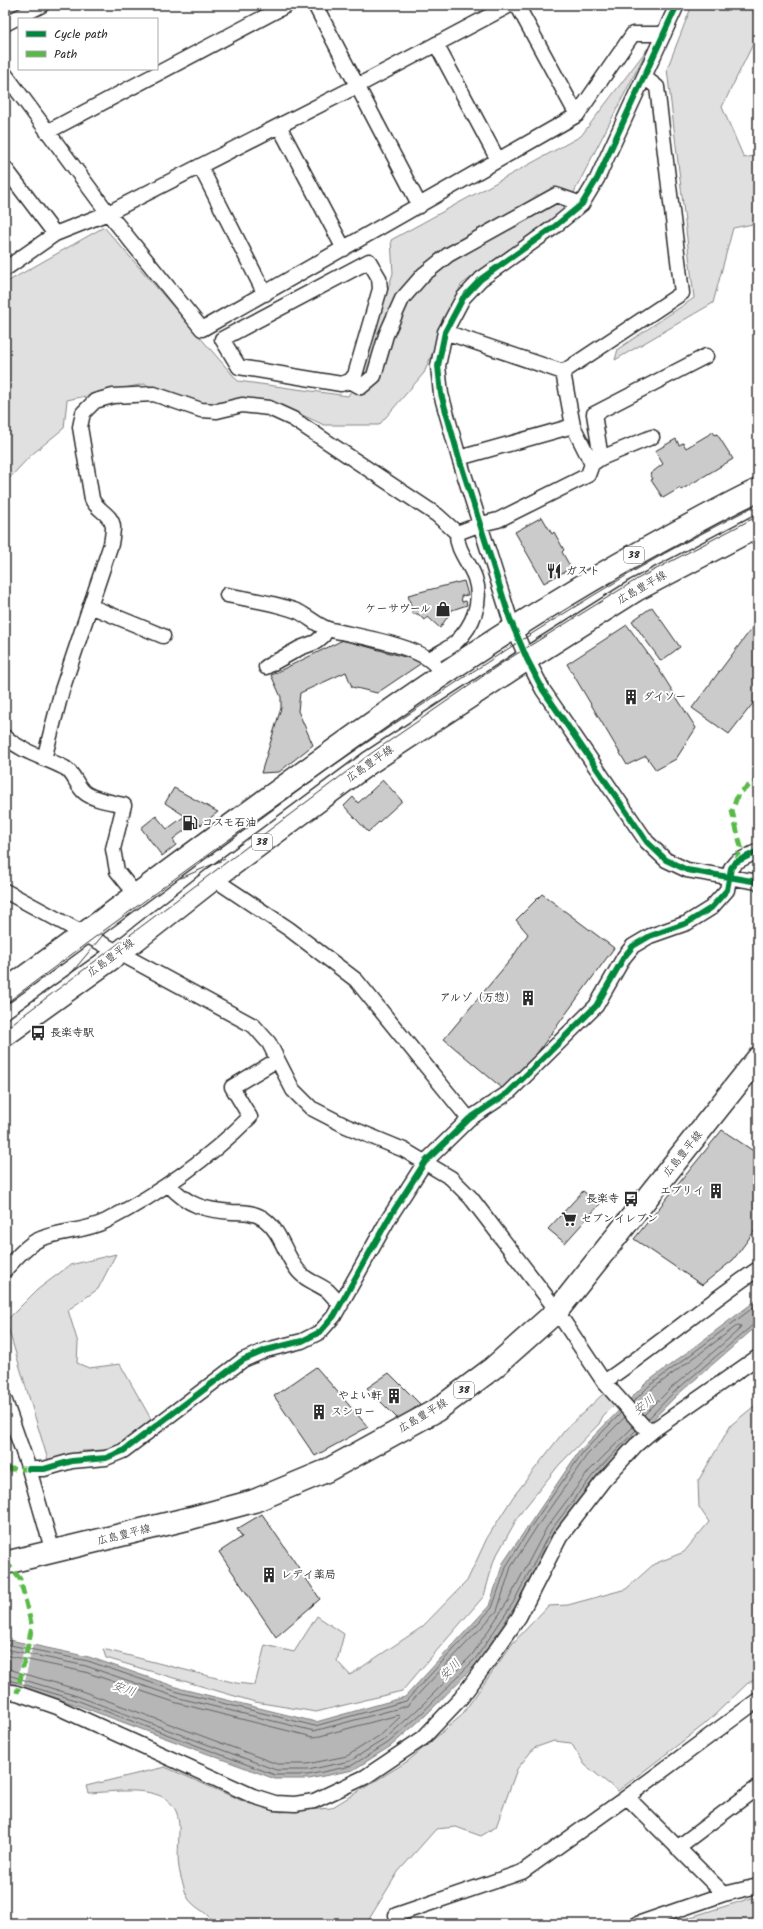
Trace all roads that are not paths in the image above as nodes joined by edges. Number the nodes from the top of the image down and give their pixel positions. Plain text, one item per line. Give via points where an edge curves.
1 (42, 5) edge
2 (287, 5) edge
3 (315, 5) edge
4 (510, 5) edge
5 (517, 5) edge
6 (677, 5) edge
7 (5, 24) edge
8 (664, 34) junction
9 (436, 44) junction
10 (5, 74) edge
11 (644, 77) junction
12 (357, 86) junction
13 (576, 115) junction
14 (279, 126) junction
15 (47, 132) junction
16 (498, 160) junction
17 (200, 166) junction
18 (5, 168) edge
19 (582, 204) junction
20 (420, 206) junction
21 (108, 213) junction
22 (55, 234) junction
23 (344, 249) junction
24 (5, 269) edge
25 (265, 294) junction
26 (445, 332) junction
27 (706, 356) dead end
28 (563, 372) junction
29 (350, 381) junction
30 (573, 426) junction
31 (652, 437) dead end
32 (459, 458) junction
33 (596, 461) junction
34 (758, 490) edge
35 (481, 524) junction
36 (758, 526) edge
37 (457, 533) junction
38 (227, 595) dead end
39 (90, 606) junction
40 (514, 627) junction
41 (327, 629) junction
42 (163, 636) dead end
43 (527, 659) junction
44 (266, 667) dead end
45 (436, 667) junction
46 (5, 737) edge
47 (44, 759) junction
48 (758, 851) edge
49 (217, 876) junction
50 (730, 876) junction
51 (758, 882) edge
52 (5, 891) edge
53 (137, 896) junction
54 (85, 934) junction
55 (119, 953) junction
56 (5, 991) edge
57 (5, 1035) edge
58 (758, 1058) edge
59 (277, 1060) junction
60 (469, 1119) junction
61 (425, 1162) junction
62 (169, 1185) junction
63 (5, 1270) edge
64 (758, 1270) edge
65 (341, 1305) junction
66 (557, 1311) junction
67 (758, 1357) edge
68 (606, 1384) junction
69 (5, 1401) edge
70 (650, 1428) junction
71 (29, 1469) junction
72 (53, 1552) junction
73 (5, 1563) edge
74 (5, 1691) edge
75 (758, 1700) edge
76 (758, 1787) edge
77 (627, 1797) junction
78 (677, 1848) junction
79 (758, 1886) edge
80 (724, 1894) junction
81 (399, 1924) edge
82 (637, 1924) edge

1 - 7 street
2 - 15 street
3 - 12 street
4 - 9 street
5 - 13 street
6 - 8 street
8 - 11 street
8 - 13 street via 633,34
9 - 12 street
9 - 16 street
10 - 15 street
11 - 19 street via 597,179
11 - 28 street via 657,88 682,293
12 - 14 street
12 - 20 street
13 - 16 street
14 - 17 street
14 - 23 street
15 - 21 street
16 - 20 street
17 - 21 street
17 - 25 street
18 - 22 street
19 - 26 street via 481,279 463,298
19 - 29 street via 556,195 448,255 423,275 402,299 386,335 374,376 361,387
20 - 23 street
21 - 22 street
21 - 25 street via 202,329
22 - 24 street
23 - 25 street
26 - 28 street
26 - 32 street via 438,366 442,394
27 - 33 street via 594,414
28 - 30 street
29 - 29 street via 341,384 239,367 222,339 369,261 379,278 380,289 355,375
30 - 32 street
30 - 33 street
31 - 33 street
32 - 35 street
33 - 35 street via 588,474 498,520
34 - 40 main road, 38 via 625,560
35 - 37 street
35 - 40 street
36 - 43 main road, 広島豊平線 / 38 via 636,590
37 - 39 street via 437,515 293,419 269,408 242,405 217,411 202,410 154,394 113,396 95,401 89,406 83,414 80,427 92,499 95,506 106,514 113,525 111,544
37 - 45 street via 456,539 475,578 479,602 469,628
38 - 41 street via 300,612
39 - 42 street
39 - 47 street via 62,690
40 - 43 street
40 - 45 main road, 38
41 - 44 street via 316,642
41 - 45 street via 354,634 418,653
43 - 49 main road, 広島豊平線 / 38 via 369,763
43 - 50 street via 542,690 647,842 666,860 688,870
45 - 53 main road, 38 via 346,741
46 - 47 street
47 - 53 street via 66,768 83,791 90,796 124,806 113,849 117,871
48 - 50 street via 736,862
49 - 55 main road, 広島豊平線 / 38
49 - 60 street via 223,885 289,929 356,980
50 - 51 street
50 - 60 street via 727,890 711,908 687,923 650,936 633,946 596,1006 508,1093
52 - 54 street
53 - 54 main road, 38
54 - 55 street
54 - 56 main road, 38
55 - 57 main road, 広島豊平線 / 38
55 - 59 street via 254,1026 269,1043
58 - 66 main road, 広島豊平線 / 38
59 - 61 street via 293,1090 311,1108
59 - 62 street via 232,1087 250,1117 229,1138
60 - 61 street
61 - 65 street via 389,1218
61 - 66 street via 451,1178 471,1198
62 - 63 street via 84,1230 53,1235 35,1242
62 - 65 street via 180,1198 198,1207 251,1213 265,1220 280,1239 289,1260 301,1274 328,1292
64 - 68 street via 712,1300
65 - 71 street via 320,1332 302,1341 266,1350 243,1360 123,1450 106,1458 72,1461 44,1469
66 - 68 street
66 - 72 main road, 広島豊平線 / 38 via 493,1368 437,1410 326,1471 254,1501
67 - 70 street
68 - 70 street
69 - 71 street
70 - 74 street via 603,1481 560,1537 519,1617 461,1698 423,1738 365,1778 314,1801 295,1804 275,1803 253,1796 57,1707
71 - 72 street
72 - 73 main road, 広島豊平線 / 38
75 - 77 street
76 - 78 street
77 - 78 street
77 - 81 street via 522,1872 396,1915
78 - 80 street
79 - 80 street
80 - 82 street

